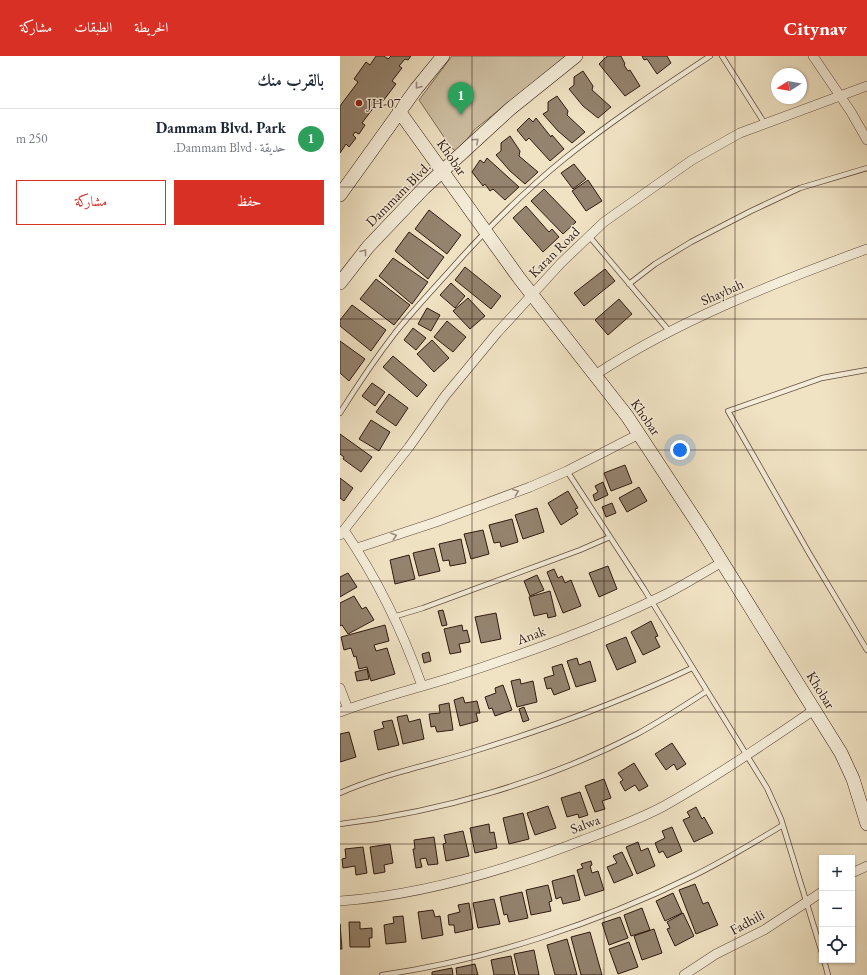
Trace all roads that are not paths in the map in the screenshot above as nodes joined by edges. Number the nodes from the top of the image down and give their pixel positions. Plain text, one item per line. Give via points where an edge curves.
1 (443, 56) edge
2 (576, 56) edge
3 (710, 56) edge
4 (722, 56) edge
5 (813, 56) edge
6 (867, 86) edge
7 (840, 96) junction
8 (400, 111) junction
9 (765, 124) junction
10 (867, 140) edge
11 (867, 168) edge
12 (442, 171) junction
13 (340, 195) edge
14 (485, 231) junction
15 (589, 236) junction
16 (867, 249) edge
17 (340, 283) edge
18 (630, 284) junction
19 (532, 294) junction
20 (670, 332) junction
21 (867, 370) edge
22 (595, 375) junction
23 (340, 413) edge
24 (639, 434) junction
25 (567, 471) junction
26 (342, 532) edge
27 (610, 537) junction
28 (357, 548) junction
29 (722, 562) junction
30 (651, 601) junction
31 (393, 617) junction
32 (867, 650) edge
33 (692, 668) junction
34 (422, 686) junction
35 (340, 688) edge
36 (707, 691) junction
37 (344, 710) edge
38 (814, 710) junction
39 (747, 755) junction
40 (340, 793) edge
41 (340, 824) edge
42 (867, 824) edge
43 (783, 825) junction
44 (867, 866) edge
45 (855, 872) edge
46 (819, 894) edge
47 (340, 901) edge
48 (807, 902) junction
49 (819, 943) edge
50 (825, 963) edge
51 (382, 975) edge
52 (684, 975) edge
53 (828, 975) edge

1 -> 8 main road
12 -> 2 main road, Dammam Blvd. via 510,109
3 - 14 lane via 654,93 563,160
4 - 9 lane
5 - 7 street
6 - 7 street, Karan Road
7 - 9 street, Karan Road
7 - 10 street
8 - 12 main road, Khobar
8 - 13 main road
9 - 15 street, Karan Road via 740,133 692,160 604,222
11 - 18 lane via 800,188 751,211 655,264
12 - 14 main road, Khobar
17 -> 12 main road, Dammam Blvd. via 368,247
14 - 19 main road, Khobar
14 - 23 lane via 395,334
15 - 18 lane
15 - 19 street, Karan Road
16 - 20 street, Shaybah via 750,295
18 - 20 lane
19 - 22 main road, Khobar
19 - 26 street, Karan Road via 496,333 445,396 409,447
20 - 22 street, Shaybah
21 - 32 lane via 822,378 728,411
22 - 24 main road, Khobar
24 - 25 street
24 - 29 main road, Khobar
25 - 27 lane
28 -> 25 street via 455,515
26 - 28 street
27 - 30 lane
27 - 31 lane
28 - 31 street
29 - 30 street, Anak
29 - 38 main road, Khobar
30 - 33 lane
30 - 34 street, Anak via 542,645
31 - 34 street
33 - 36 lane
33 - 40 lane via 604,706 468,753 412,768
34 - 37 street, Anak
35 - 37 street
36 - 39 lane
36 - 41 lane via 638,734 544,775 493,792 434,807
38 - 39 street, Salwa
38 - 42 main road, Khobar via 847,766
39 - 43 lane via 767,788
39 - 47 street, Salwa via 662,807 542,856 433,886
43 - 48 lane
43 - 51 lane via 694,876 570,927 467,958
44 - 45 street
46 - 48 street, Fadhili
48 - 49 lane
48 - 52 street, Fadhili via 764,930 716,954
50 - 53 lane

